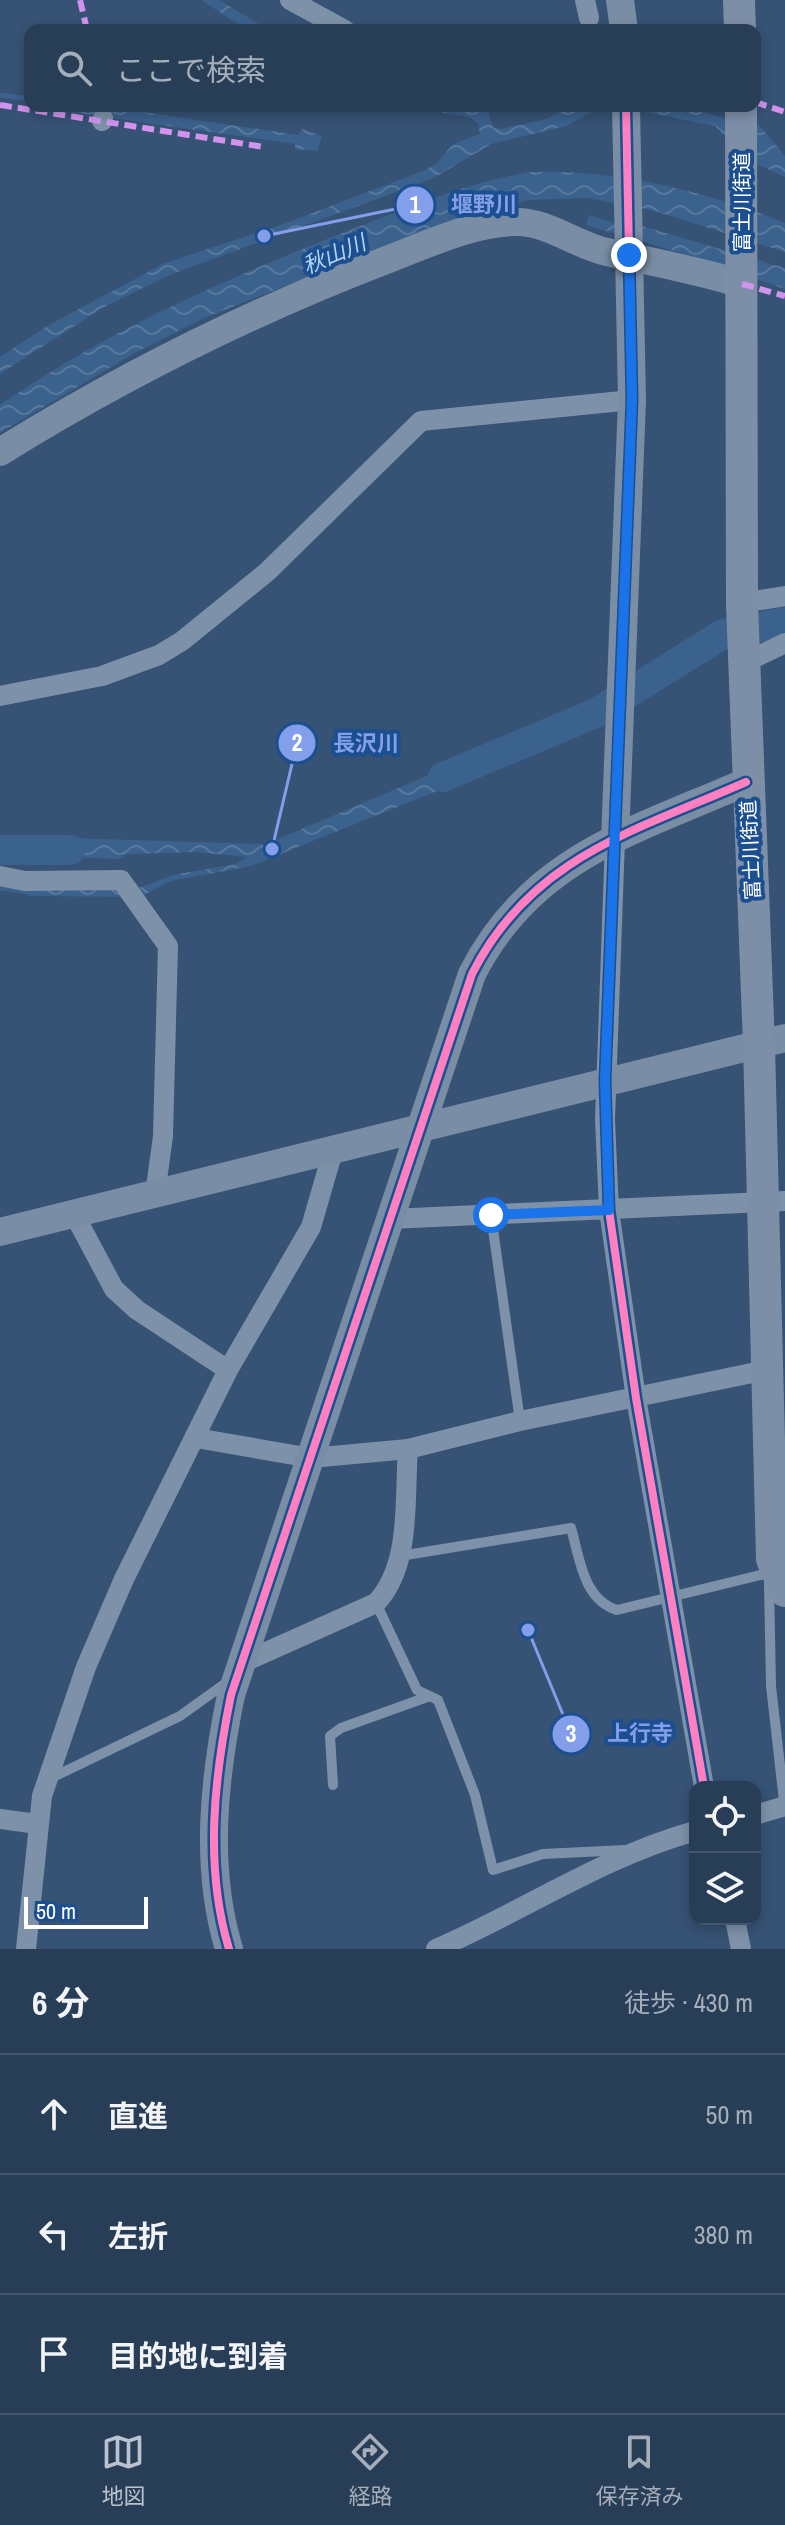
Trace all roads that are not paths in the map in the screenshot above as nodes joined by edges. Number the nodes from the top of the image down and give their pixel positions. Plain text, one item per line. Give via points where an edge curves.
1 (290, 0) edge
2 (620, 0) edge
3 (739, 0) edge
4 (334, 24) edge
5 (623, 24) edge
6 (740, 24) edge
7 (626, 112) edge
8 (741, 112) edge
9 (628, 249) junction
10 (742, 278) junction
11 (632, 400) junction
12 (0, 452) edge
13 (785, 596) edge
14 (742, 604) junction
15 (785, 643) edge
16 (744, 662) junction
17 (0, 696) edge
18 (746, 782) junction
19 (615, 840) junction
20 (0, 876) edge
21 (772, 1041) edge
22 (605, 1080) junction
23 (421, 1129) junction
24 (333, 1151) junction
25 (155, 1195) junction
26 (774, 1202) edge
27 (609, 1210) junction
28 (74, 1214) junction
29 (491, 1215) junction
30 (390, 1219) junction
31 (0, 1232) edge
32 (228, 1370) junction
33 (766, 1370) junction
34 (636, 1398) junction
35 (520, 1421) junction
36 (196, 1438) junction
37 (408, 1449) junction
38 (311, 1458) junction
39 (400, 1556) junction
40 (776, 1578) edge
41 (671, 1596) junction
42 (376, 1603) junction
43 (240, 1670) junction
44 (430, 1696) junction
45 (48, 1780) junction
46 (703, 1781) edge
47 (333, 1785) dead end
48 (785, 1808) edge
49 (761, 1814) edge
50 (0, 1819) edge
51 (37, 1824) junction
52 (689, 1833) edge
53 (634, 1850) junction
54 (736, 1925) edge
55 (26, 1949) edge
56 (229, 1949) edge
57 (436, 1949) edge
58 (741, 1949) edge

1 - 4 street
2 - 5 street
3 - 6 main road
7 - 9 street
8 - 10 main road, 富士川街道
9 - 10 street
9 - 11 street
9 - 12 street via 604,252 541,225 491,224 239,319 128,376
10 - 14 main road, 富士川街道
11 - 17 street via 421,421 267,572 182,641 102,676
11 - 19 street
13 - 14 street
14 - 16 main road, 富士川街道
15 - 16 street
16 - 18 main road, 富士川街道
18 - 19 street
18 - 21 main road, 富士川街道
19 - 22 street
19 - 23 street via 546,879 487,944 472,974
20 - 25 street via 25,881 121,880 168,946 163,1136
21 - 22 street
21 - 26 main road, 富士川街道
22 - 23 street
22 - 27 street
23 - 24 street
23 - 30 street
24 - 25 street
24 - 32 street via 311,1227
25 - 28 street
26 - 27 street
26 - 33 main road, 富士川街道
27 - 29 street
27 - 34 street
28 - 31 street
28 - 32 street via 114,1289
29 - 30 street
29 - 35 lane
30 - 38 street
32 - 36 street
33 - 34 street
33 - 40 main road, 富士川街道
34 - 35 street
34 - 41 street
35 - 37 street
36 - 38 street
36 - 45 street via 86,1667
37 - 38 street
37 - 39 street
38 - 43 street
39 - 41 lane via 571,1528 590,1591 600,1604 617,1610
39 - 42 street via 390,1588
40 - 41 lane
40 - 48 lane via 771,1686
41 - 46 street
42 - 43 street
42 - 44 lane via 417,1690
43 - 45 lane via 180,1716
43 - 56 street via 219,1751 213,1837
44 - 47 lane via 330,1736
44 - 53 lane via 438,1700 475,1795 493,1870 543,1854
45 - 51 street
48 - 49 street
50 - 51 street
51 - 55 street
52 - 53 street
53 - 57 street
54 - 58 street

